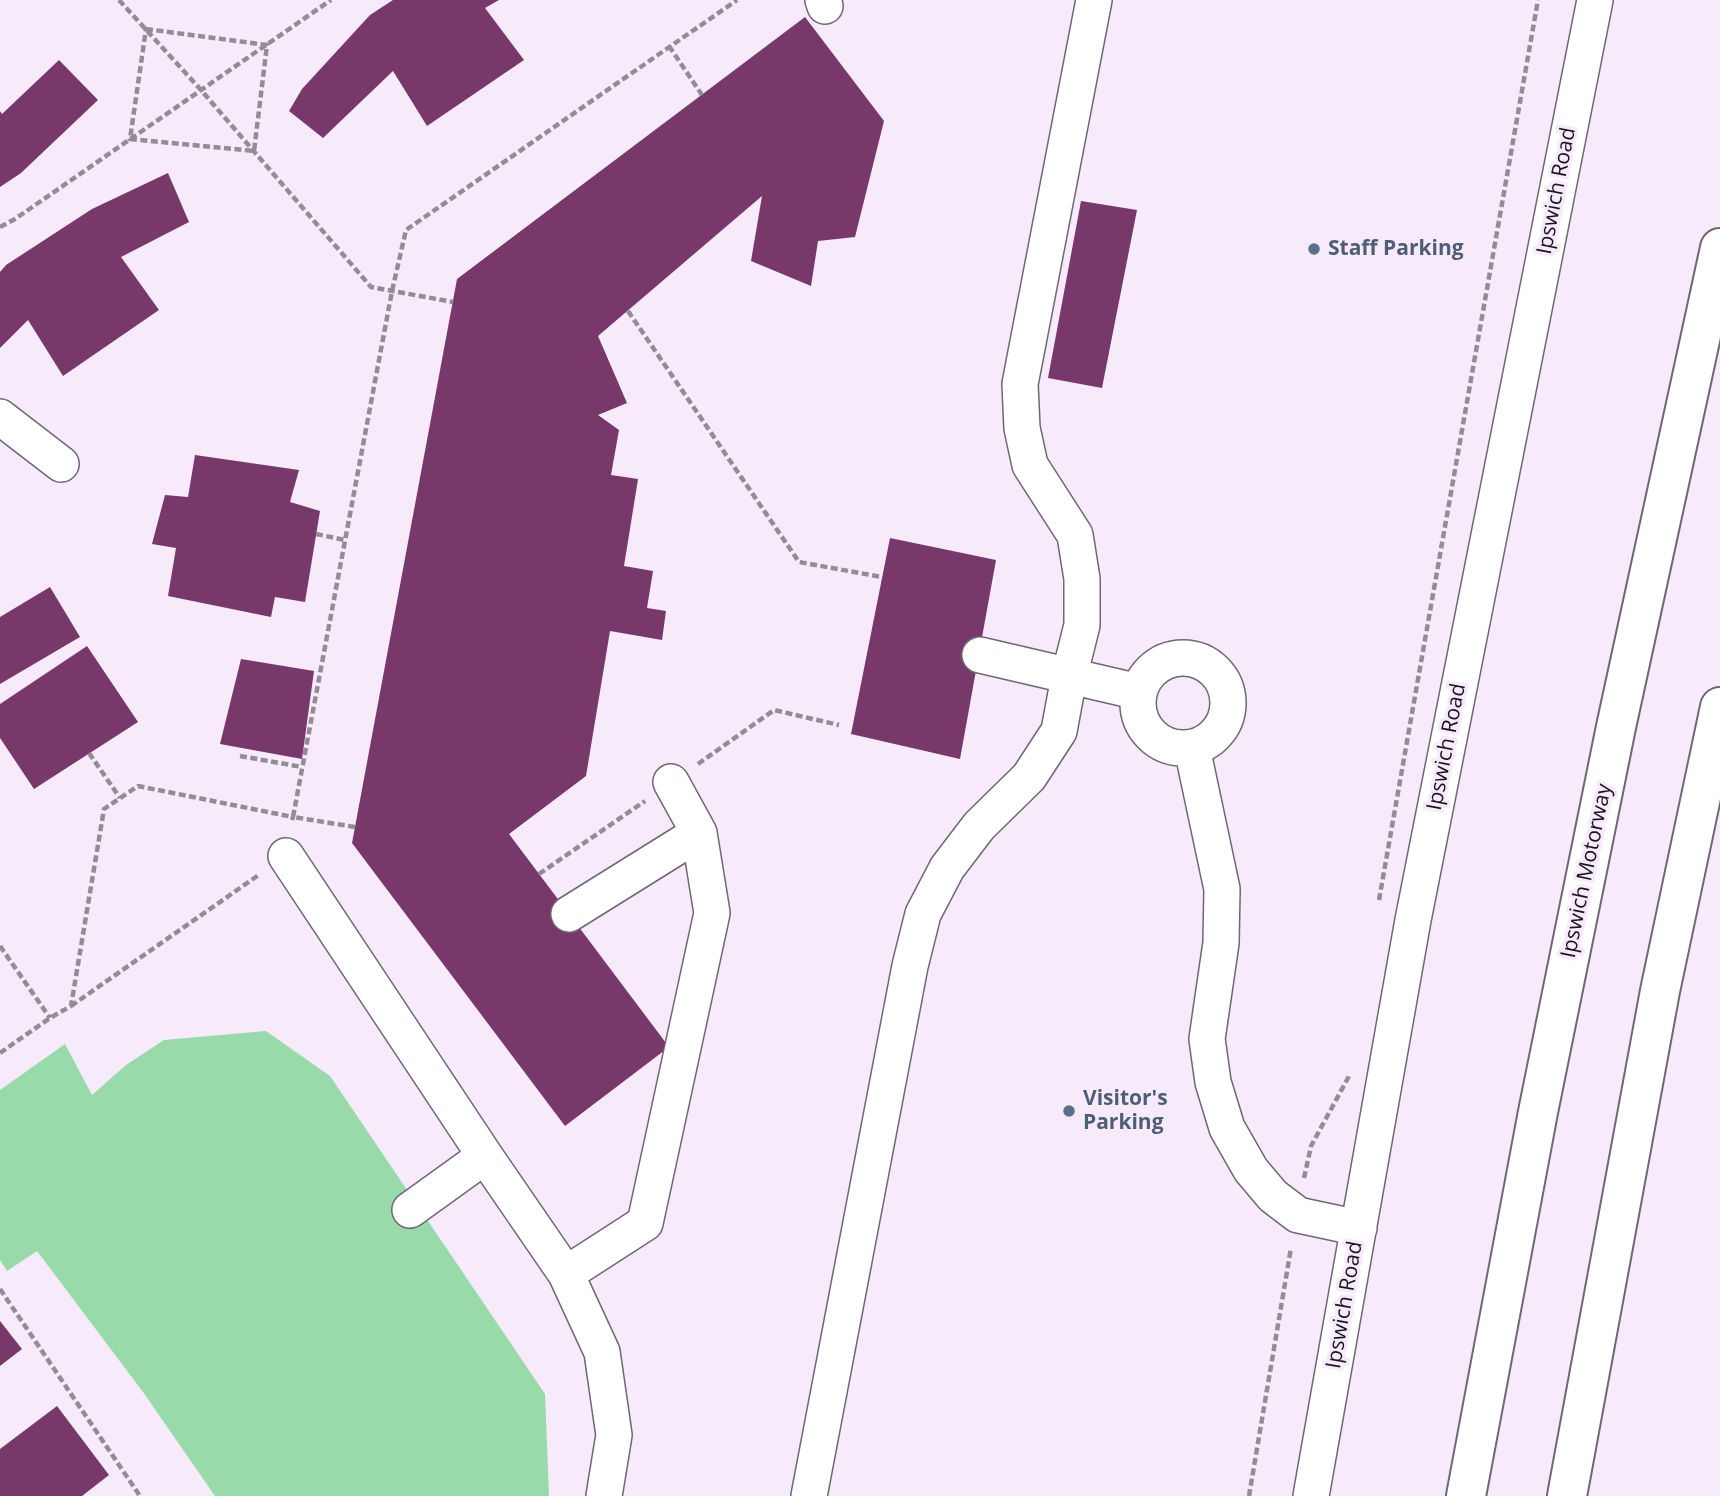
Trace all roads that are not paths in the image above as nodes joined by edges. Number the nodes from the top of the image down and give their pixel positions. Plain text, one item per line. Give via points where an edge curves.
1 (1094, 0) edge
2 (1595, 0) edge
3 (1720, 248) edge
4 (0, 417) edge
5 (61, 464) dead end
6 (980, 655) dead end
7 (1069, 677) junction
8 (1139, 692) junction
9 (1720, 707) edge
10 (1192, 748) junction
11 (671, 782) dead end
12 (699, 833) junction
13 (286, 856) road end
14 (569, 914) dead end
15 (489, 1162) junction
16 (410, 1210) dead end
17 (1359, 1228) junction
18 (566, 1274) junction
19 (604, 1496) edge
20 (809, 1496) edge
21 (1311, 1496) edge
22 (1466, 1496) edge
23 (1567, 1496) edge

1 - 7 street via 1020,384 1030,465 1075,535 1082,579 1082,625
2 - 17 street, Ipswich Road via 1413,920
3 - 22 highway, Ipswich Motorway via 1600,807
4 - 5 street
6 - 7 street
7 - 8 street
7 - 20 street via 1059,731 1029,777 979,826 947,868 922,914
8 - 10 street via 1141,719 1149,733 1161,744
8 - 10 street via 1146,677 1174,659 1202,662 1215,670 1228,695 1228,711 1210,740
9 - 23 highway via 1657,1004
10 - 17 street via 1222,889 1221,943 1207,1039 1213,1082 1227,1128 1251,1170 1297,1215
11 - 12 street
12 - 14 street
12 - 18 street via 712,913 645,1223
13 - 15 street
15 - 16 street via 485,1156
15 - 18 street
17 - 21 street, Ipswich Road
18 - 19 street via 602,1352 614,1435

